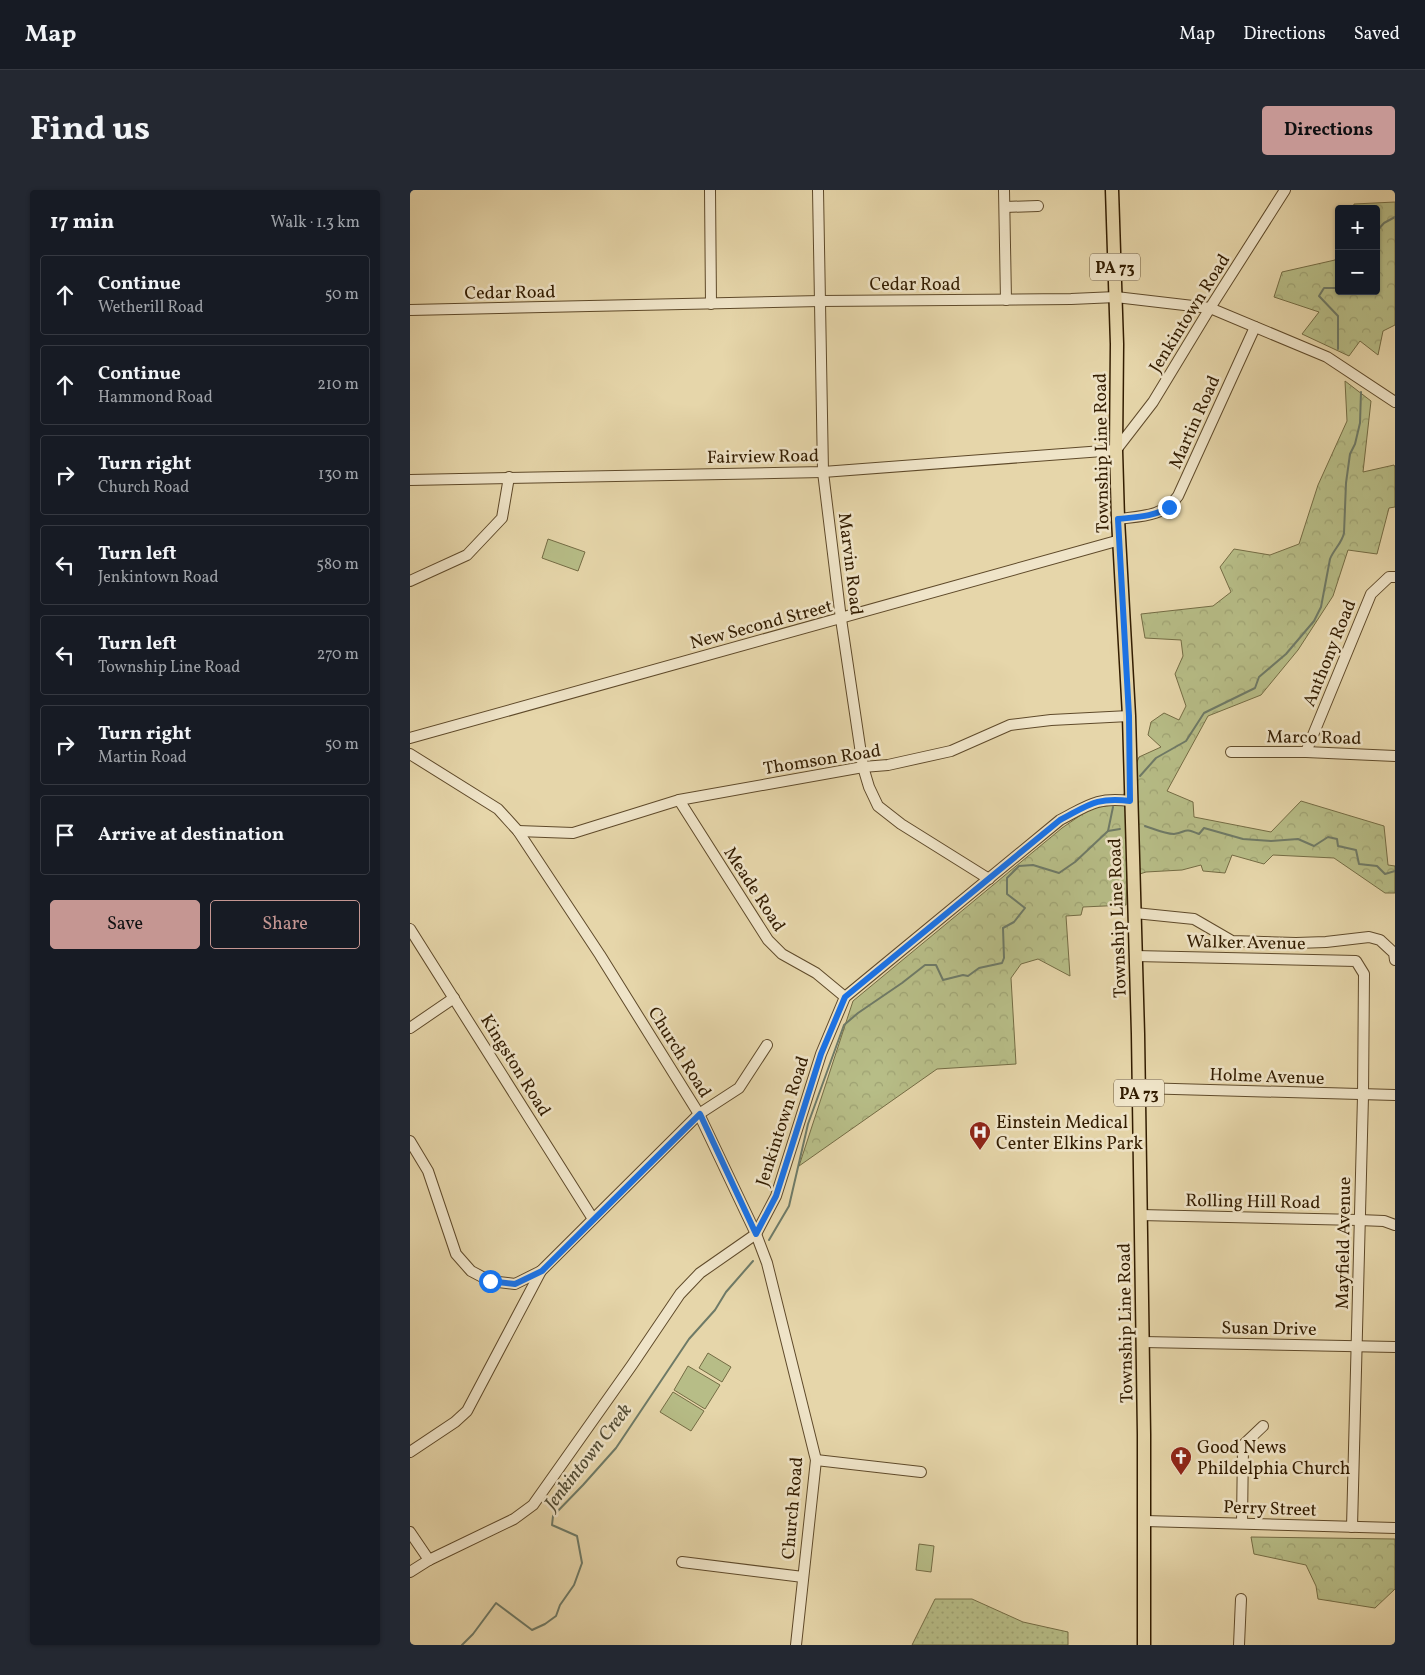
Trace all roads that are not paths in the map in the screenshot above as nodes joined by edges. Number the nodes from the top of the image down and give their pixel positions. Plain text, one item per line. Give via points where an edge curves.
1 (710, 190) edge
2 (818, 190) edge
3 (1004, 190) edge
4 (1112, 190) edge
5 (1285, 190) edge
6 (1038, 206) dead end
7 (1005, 207) junction
8 (1116, 297) junction
9 (1006, 300) junction
10 (820, 301) junction
11 (711, 304) junction
12 (1210, 308) junction
13 (410, 310) edge
14 (1255, 328) junction
15 (1395, 402) edge
16 (1116, 450) junction
17 (823, 472) junction
18 (509, 477) junction
19 (410, 480) edge
20 (1118, 519) junction
21 (1120, 540) junction
22 (1395, 577) edge
23 (410, 581) edge
24 (841, 619) junction
25 (1129, 716) junction
26 (410, 738) edge
27 (1231, 752) dead end
28 (1306, 752) junction
29 (410, 754) edge
30 (1395, 756) edge
31 (863, 767) junction
32 (679, 800) junction
33 (1130, 801) junction
34 (518, 831) junction
35 (989, 879) junction
36 (1135, 913) junction
37 (410, 929) edge
38 (1135, 956) junction
39 (1395, 960) edge
40 (1356, 961) joint
41 (845, 997) junction
42 (454, 998) junction
43 (410, 1028) edge
44 (767, 1045) dead end
45 (1138, 1088) junction
46 (1363, 1096) junction
47 (1395, 1096) edge
48 (700, 1114) junction
49 (410, 1141) edge
50 (1140, 1215) junction
51 (593, 1219) junction
52 (1360, 1220) junction
53 (1395, 1225) edge
54 (756, 1234) junction
55 (542, 1271) junction
56 (1143, 1342) junction
57 (1357, 1346) junction
58 (1395, 1347) edge
59 (1263, 1426) dead end
60 (410, 1452) edge
61 (816, 1460) junction
62 (921, 1472) dead end
63 (1145, 1521) junction
64 (1242, 1523) junction
65 (1352, 1527) junction
66 (1395, 1528) edge
67 (410, 1532) edge
68 (428, 1560) junction
69 (682, 1562) dead end
70 (410, 1572) edge
71 (803, 1577) junction
72 (1241, 1599) dead end
73 (796, 1645) edge
74 (1144, 1645) edge
75 (1239, 1645) edge

1 - 11 street
2 - 10 street, Marvin Road
3 - 7 street
4 - 8 main road, Township Line Road / PA 73
5 - 12 street, Jenkintown Road
6 - 7 street
7 - 9 street
8 - 9 street, Cedar Road
8 - 12 street, Cedar Road
8 - 16 main road, Township Line Road / PA 73
9 - 10 street, Cedar Road
10 - 11 street, Cedar Road
10 - 17 street, Marvin Road
11 - 13 street, Cedar Road
12 - 14 street, Cedar Road
12 - 16 street, Jenkintown Road via 1153,402
14 - 15 street, Cedar Road via 1327,357
14 - 20 street, Martin Road via 1178,496 1159,513
16 - 17 street, Fairview Road
16 - 20 main road, Township Line Road / PA 73
17 - 18 street, Fairview Road
17 - 24 street, Marvin Road
18 - 19 street, Fairview Road
18 - 23 street via 502,518 468,555
20 - 21 main road, Township Line Road / PA 73
21 - 24 street, New Second Street
21 - 25 main road, Township Line Road / PA 73
22 - 28 street, Anthony Road via 1389,577 1371,594
24 - 26 street, New Second Street
24 - 31 street, Marvin Road
25 - 31 street, Thomson Road via 1010,725 951,751 888,765
25 - 33 main road, Township Line Road / PA 73
27 - 28 street, Marco Road
28 - 30 street, Marco Road
29 - 34 street, Church Road via 498,809
31 - 32 street, Thomson Road
31 - 35 street, Marvin Road via 878,806
32 - 34 street, Thomson Road via 574,833
32 - 41 street, Meade Road via 768,940 782,954 816,973
33 - 35 street, Jenkintown Road via 1094,802 1060,820
33 - 36 main road, Township Line Road / PA 73
34 - 48 street, Church Road
35 - 41 street, Jenkintown Road
36 - 38 main road, Township Line Road / PA 73
36 - 39 street via 1194,919 1232,941 1296,943 1369,938 1380,940 1394,953
37 - 42 street, Kingston Road
38 - 40 street, Walker Avenue
38 - 45 main road, Township Line Road / PA 73
40 - 46 street, Mayfield Avenue via 1364,974
41 - 54 street, Jenkintown Road via 821,1054 776,1196
42 - 43 street
42 - 51 street, Kingston Road
44 - 48 street via 739,1088
45 - 46 street, Holme Avenue
45 - 50 main road, Township Line Road / PA 73
46 - 47 street, Holme Avenue
46 - 52 street, Mayfield Avenue
48 - 51 street
48 - 54 street, Church Road
49 - 55 street via 428,1170 456,1254 471,1271 490,1281 515,1284
50 - 52 street, Rolling Hill Road
50 - 56 main road, Township Line Road / PA 73
51 - 55 street
52 - 53 street, Rolling Hill Road
52 - 57 street, Mayfield Avenue
54 - 61 street, Church Road via 767,1263
54 - 68 street, Jenkintown Road via 700,1274 680,1294 533,1504 514,1519
55 - 60 street via 467,1411
56 - 57 street, Susan Drive
56 - 63 main road, Township Line Road / PA 73
57 - 58 street, Susan Drive
57 - 65 street, Mayfield Avenue
59 - 64 street via 1243,1444
61 - 62 street
61 - 71 street, Church Road
63 - 64 street, Perry Street
63 - 74 main road, Township Line Road / PA 73
64 - 65 street, Perry Street
65 - 66 street, Perry Street
67 - 68 street
68 - 70 street, Jenkintown Road
69 - 71 street
71 - 73 street, Church Road
72 - 75 street

